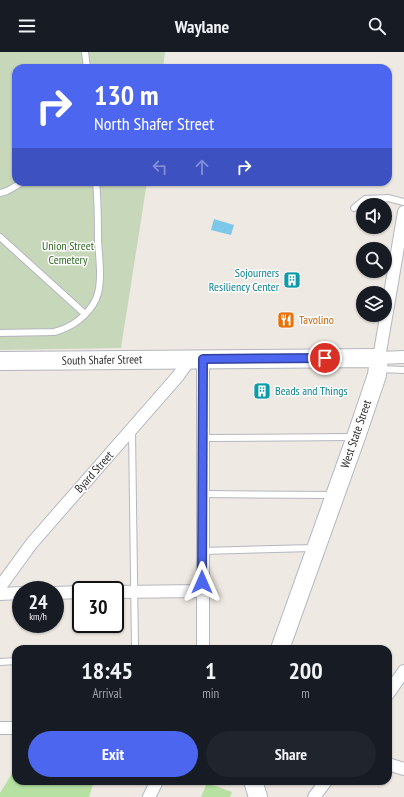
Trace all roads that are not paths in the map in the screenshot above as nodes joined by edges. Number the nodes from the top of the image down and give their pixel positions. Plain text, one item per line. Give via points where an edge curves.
1 (85, 52) edge
2 (86, 64) edge
3 (16, 186) edge
4 (96, 186) edge
5 (0, 193) edge
6 (404, 202) edge
7 (354, 208) dead end
8 (404, 212) edge
9 (0, 237) edge
10 (85, 314) junction
11 (0, 334) edge
12 (404, 357) edge
13 (196, 359) junction
14 (0, 361) edge
15 (379, 363) junction
16 (404, 370) edge
17 (132, 428) junction
18 (356, 437) junction
19 (203, 438) junction
20 (203, 494) junction
21 (335, 495) junction
22 (316, 548) junction
23 (203, 551) junction
24 (0, 587) edge
25 (202, 591) junction
26 (124, 592) edge
27 (135, 592) junction
28 (12, 593) edge
29 (0, 594) edge
30 (135, 645) edge
31 (203, 645) edge
32 (281, 645) edge
33 (12, 661) edge
34 (0, 662) edge
35 (404, 671) edge
36 (392, 688) edge
37 (0, 728) edge
38 (12, 728) edge
39 (392, 765) edge
40 (404, 769) edge
41 (155, 785) edge
42 (254, 785) edge
43 (323, 785) edge
44 (149, 797) edge
45 (258, 797) edge
46 (314, 797) edge

1 - 2 lane
3 - 5 lane
4 - 10 lane via 99,285 96,298
6 - 7 lane via 388,198 365,199
8 - 15 street, West State Street
9 - 10 lane
10 - 11 lane via 69,327 58,331
12 - 15 street
13 - 14 street, South Shafer Street
13 - 15 street, South Shafer Street
13 - 17 street, Byard Street
13 - 19 street
15 - 16 lane
15 - 18 street, West State Street
17 - 24 street, Byard Street via 32,542
17 - 27 lane
18 - 19 lane
18 - 21 street, West State Street
19 - 20 street
20 - 21 lane
20 - 23 street
21 - 22 street, West State Street
22 - 23 lane
22 - 32 street, West State Street
23 - 25 street
25 - 27 street
25 - 31 street
26 - 27 street
27 - 30 lane
28 - 29 street
33 - 34 lane
35 - 36 street
37 - 38 street
39 - 40 street
41 - 44 street
42 - 45 street
43 - 46 street

